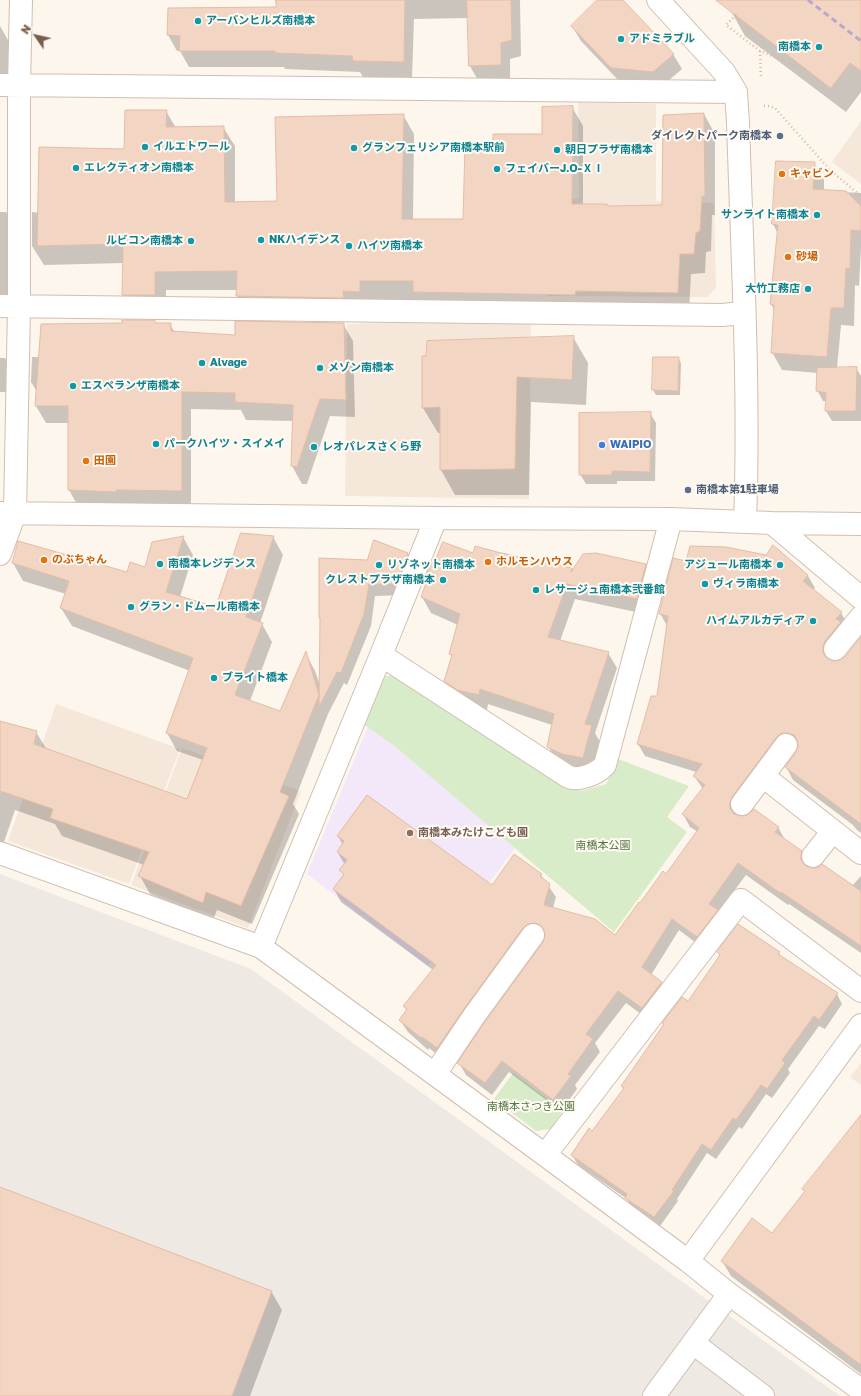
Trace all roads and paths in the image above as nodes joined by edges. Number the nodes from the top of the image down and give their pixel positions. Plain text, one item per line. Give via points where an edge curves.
1 (21, 0) edge
2 (658, 0) edge
3 (736, 15) dead end
4 (807, 70) dead end
5 (10, 85) edge
6 (736, 92) junction
7 (762, 106) dead end
8 (861, 196) edge
9 (10, 306) edge
10 (744, 314) junction
11 (7, 513) edge
12 (436, 518) junction
13 (672, 519) junction
14 (745, 521) junction
15 (772, 523) junction
16 (861, 524) edge
17 (0, 554) edge
18 (861, 598) edge
19 (861, 617) edge
20 (835, 649) dead end
21 (381, 655) junction
22 (786, 745) dead end
23 (763, 776) junction
24 (742, 804) dead end
25 (833, 831) junction
26 (0, 853) edge
27 (861, 853) edge
28 (813, 856) dead end
29 (533, 935) dead end
30 (261, 947) junction
31 (861, 992) edge
32 (861, 1025) edge
33 (435, 1074) junction
34 (545, 1155) junction
35 (688, 1261) junction
36 (729, 1294) junction
37 (693, 1343) junction
38 (861, 1390) edge
39 (654, 1396) edge
40 (763, 1396) edge

1 - 5 street
2 - 6 street via 724,72
3 - 4 path via 726,25 760,51
5 - 6 street
5 - 9 street
6 - 10 street
7 - 8 path via 775,108 830,170
9 - 10 street
9 - 11 street
10 - 14 street
11 - 12 street
11 - 17 street
12 - 13 street
12 - 21 street
13 - 14 street
13 - 21 street via 605,765 593,774 574,779 566,776
14 - 15 street
15 - 16 street
15 - 18 street
19 - 20 street
21 - 30 street
22 - 23 street
23 - 24 street
23 - 25 street
25 - 27 street
25 - 28 street
26 - 30 street
29 - 33 street
30 - 33 street
31 - 34 street via 741,900
32 - 35 street
33 - 34 street
34 - 35 street
35 - 36 street
36 - 37 street
36 - 38 street
37 - 39 street
37 - 40 street

